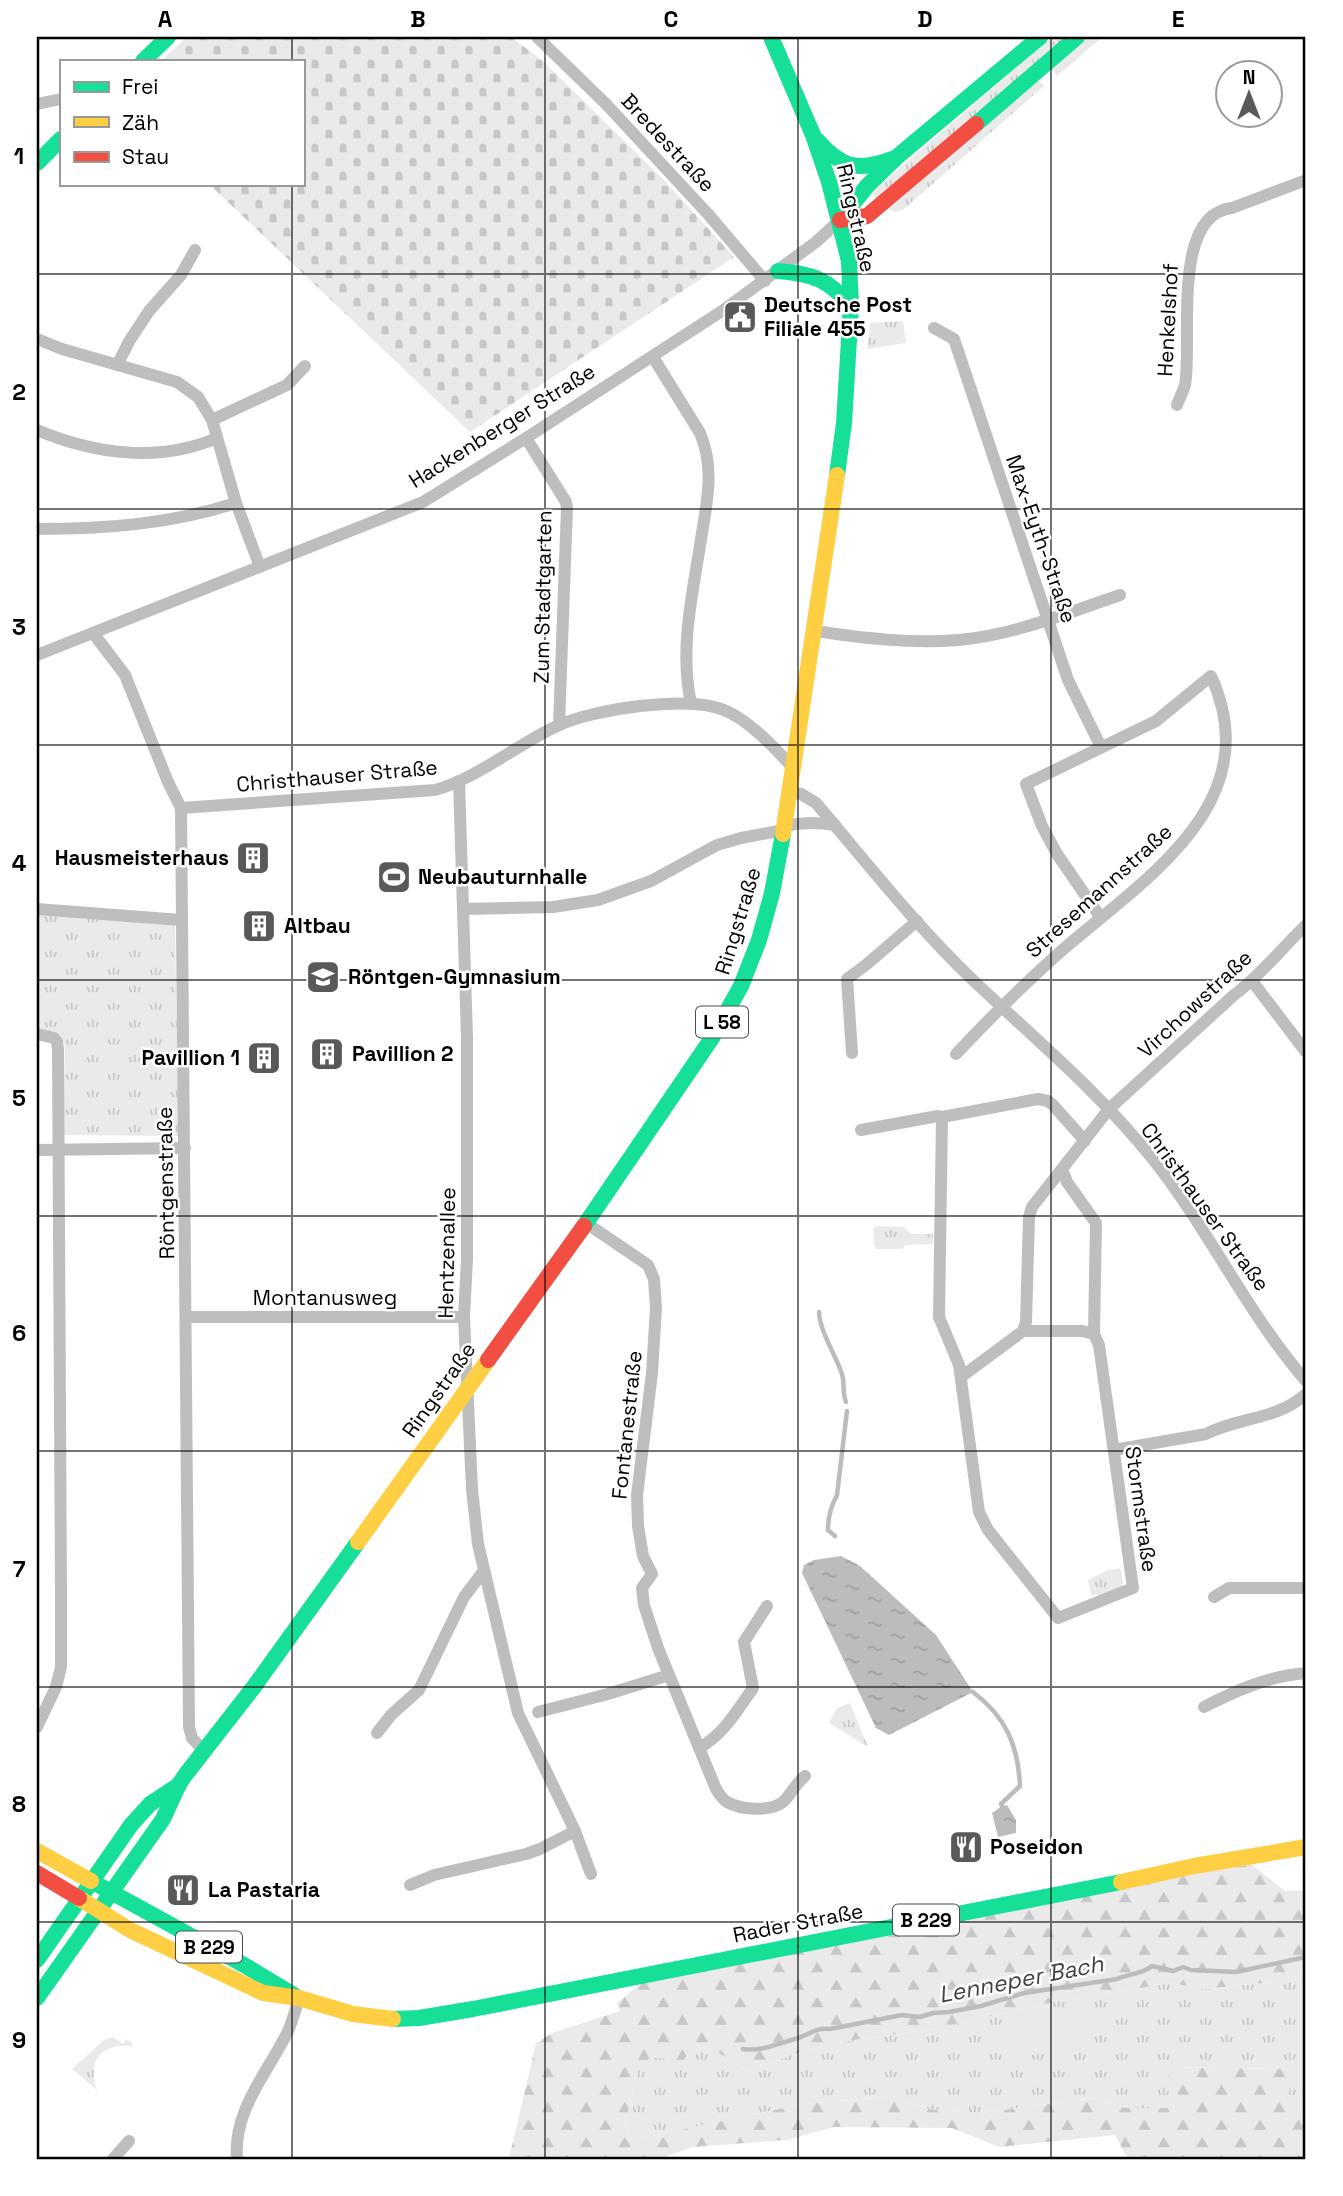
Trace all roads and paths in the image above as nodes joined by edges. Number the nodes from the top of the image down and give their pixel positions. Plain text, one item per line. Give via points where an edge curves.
1 (168, 37) edge
2 (537, 37) edge
3 (771, 37) edge
4 (1040, 37) edge
5 (1077, 37) edge
6 (144, 60) edge
7 (60, 99) edge
8 (37, 104) edge
9 (813, 135) junction
10 (60, 140) edge
11 (895, 158) junction
12 (37, 163) edge
13 (1306, 180) edge
14 (839, 220) junction
15 (194, 250) dead end
16 (771, 276) junction
17 (851, 306) junction
18 (934, 328) dead end
19 (37, 339) edge
20 (653, 357) junction
21 (117, 365) junction
22 (305, 366) dead end
23 (1177, 405) dead end
24 (212, 420) junction
25 (37, 430) edge
26 (217, 438) junction
27 (526, 438) junction
28 (236, 503) junction
29 (37, 529) edge
30 (260, 567) junction
31 (1119, 595) dead end
32 (1048, 619) junction
33 (815, 631) junction
34 (93, 633) junction
35 (37, 655) edge
36 (691, 703) junction
37 (559, 725) junction
38 (1101, 747) junction
39 (793, 768) junction
40 (458, 781) junction
41 (789, 792) junction
42 (181, 808) junction
43 (835, 825) junction
44 (785, 828) junction
45 (37, 909) edge
46 (463, 909) junction
47 (1101, 918) junction
48 (181, 920) junction
49 (918, 921) junction
50 (1306, 925) edge
51 (1252, 981) junction
52 (1002, 1006) junction
53 (37, 1034) edge
54 (1306, 1052) edge
55 (852, 1053) dead end
56 (956, 1054) dead end
57 (1109, 1109) junction
58 (942, 1117) junction
59 (861, 1130) dead end
60 (1085, 1141) junction
61 (185, 1148) junction
62 (37, 1150) edge
63 (59, 1150) junction
64 (1062, 1169) junction
65 (586, 1223) junction
66 (186, 1317) junction
67 (464, 1317) junction
68 (1023, 1331) junction
69 (1094, 1334) junction
70 (961, 1377) junction
71 (1306, 1381) edge
72 (467, 1386) junction
73 (1306, 1394) edge
74 (1114, 1450) junction
75 (483, 1572) junction
76 (1306, 1588) edge
77 (1214, 1597) dead end
78 (767, 1606) dead end
79 (1306, 1673) edge
80 (669, 1675) junction
81 (43, 1701) edge
82 (1204, 1707) dead end
83 (538, 1712) dead end
84 (37, 1727) edge
85 (377, 1733) dead end
86 (699, 1748) junction
87 (204, 1751) junction
88 (805, 1776) dead end
89 (179, 1784) junction
90 (575, 1830) junction
91 (1306, 1847) edge
92 (37, 1851) edge
93 (37, 1873) edge
94 (591, 1874) dead end
95 (90, 1881) junction
96 (410, 1885) dead end
97 (112, 1894) junction
98 (79, 1898) junction
99 (100, 1911) junction
100 (37, 1960) edge
101 (37, 1998) edge
102 (299, 1998) junction
103 (129, 2141) dead end
104 (113, 2159) edge
105 (237, 2159) edge

1 - 6 main road
2 - 16 street, Bredestraße
3 - 9 main road, Ringstraße / L 58
4 - 11 main road, Hackenberger Straße
5 - 14 main road, Hackenberger Straße via 878,208 867,216
7 - 8 street
9 - 11 main road via 829,154 856,167 873,167
9 - 14 main road, Ringstraße / L 58
10 - 12 main road
11 - 14 main road, Hackenberger Straße
13 - 23 street, Henkelshof via 1225,209 1203,228 1190,262 1185,385
14 - 16 street, Hackenberger Straße
14 - 17 main road, Ringstraße / L 58 via 849,261
15 - 21 street
16 - 17 main road via 817,276 835,287
16 - 20 street, Hackenberger Straße
17 - 33 main road, Ringstraße / L 58 via 844,423
18 - 32 street, Max-Eyth-Straße via 954,339
19 - 21 street
20 - 27 street, Hackenberger Straße
20 - 36 street via 700,433 709,467 688,623 686,665
21 - 24 street via 186,387
22 - 24 street via 287,385
24 - 26 street
25 - 26 street via 65,442 121,453 174,451
26 - 28 street
27 - 30 street, Hackenberger Straße via 423,502
27 - 37 street, Zum Stadtgarten via 567,509
28 - 29 street via 120,527
28 - 30 street
30 - 34 street, Hackenberger Straße
31 - 32 street
32 - 33 street via 989,635 937,641 893,641
32 - 38 street, Max-Eyth-Straße via 1068,680
33 - 39 main road, Ringstraße / L 58
34 - 35 street, Hackenberger Straße
34 - 42 street, Röntgenstraße via 125,675
36 - 37 street, Christhauser Straße via 608,712
36 - 39 street, Christhauser Straße via 736,716
37 - 40 street, Christhauser Straße
38 - 47 street via 1026,784 1057,854
38 - 47 street, Stresemannstraße via 1156,721 1211,676 1222,704 1226,738 1212,798 1192,833 1171,856
39 - 41 main road, Ringstraße / L 58
40 - 42 street, Christhauser Straße via 435,790
40 - 46 street, Hentzenallee
41 - 43 street, Christhauser Straße via 816,803
41 - 44 main road, Ringstraße / L 58
42 - 48 street, Röntgenstraße
43 - 44 street via 802,822
43 - 49 street, Christhauser Straße
44 - 46 street via 717,845 651,881 598,900 553,907
44 - 65 main road, Ringstraße / L 58 via 765,920 741,986 712,1038
45 - 48 street
46 - 67 street, Hentzenallee
47 - 52 street, Stresemannstraße
48 - 61 street, Röntgenstraße
49 - 52 street, Christhauser Straße
49 - 55 street via 846,979
50 - 51 street, Virchowstraße
51 - 54 street
51 - 57 street, Virchowstraße
52 - 56 street
52 - 57 street, Christhauser Straße
53 - 63 street via 51,1036 58,1044
57 - 60 street
57 - 71 street, Christhauser Straße via 1152,1158
58 - 59 street
58 - 60 street via 1038,1099 1048,1101
58 - 70 street via 939,1317
60 - 64 street
61 - 63 street
61 - 66 street, Röntgenstraße
62 - 63 street
63 - 81 street via 61,1667 56,1687
64 - 68 street via 1029,1213
64 - 69 street, Stormstraße via 1096,1223
65 - 72 main road, Ringstraße / L 58
65 - 80 street, Fontanestraße via 648,1265 654,1279 654,1341 637,1495 638,1526 643,1556 652,1574 642,1588 644,1605
66 - 67 street, Montanusweg
66 - 87 street, Röntgenstraße via 189,1727
67 - 72 street, Hentzenallee
68 - 69 street
68 - 70 street
69 - 74 street, Stormstraße
70 - 74 street, Stormstraße via 981,1517 1058,1618 1133,1588
72 - 75 street, Hentzenallee via 472,1489
72 - 87 main road, Ringstraße / L 58
73 - 74 street via 1294,1405 1206,1434
75 - 85 street via 464,1597 419,1690
75 - 90 street, Hentzenallee via 518,1713
76 - 77 street via 1229,1588
78 - 86 street via 744,1642 753,1688 730,1722
79 - 82 street via 1237,1689
80 - 83 street
80 - 86 street, Fontanestraße
81 - 84 street
86 - 88 street, Fontanestraße via 720,1795 734,1805 777,1805
87 - 89 main road, Ringstraße / L 58
89 - 95 main road, Ringstraße / L 58 via 150,1804
89 - 97 main road, Ringstraße / L 58 via 163,1819
90 - 94 street, Hentzenallee
90 - 96 street via 526,1854
91 - 102 main road, Rader Straße / B 229 via 447,2014 369,2017
92 - 95 main road, B 229
93 - 98 main road, B 229
95 - 97 main road, B 229
95 - 98 main road, Ringstraße
97 - 99 main road, Ringstraße
97 - 102 main road, Rader Straße / B 229
98 - 99 main road, B 229
98 - 100 main road
99 - 101 main road
99 - 102 main road, Rader Straße / B 229 via 263,1993
102 - 105 street via 289,2028 251,2094 238,2133
103 - 104 street

